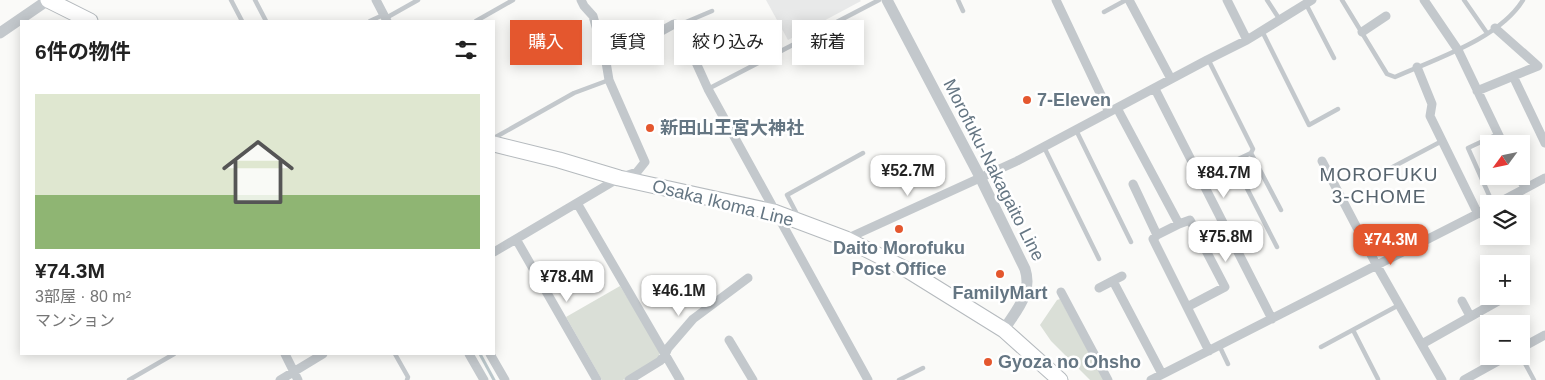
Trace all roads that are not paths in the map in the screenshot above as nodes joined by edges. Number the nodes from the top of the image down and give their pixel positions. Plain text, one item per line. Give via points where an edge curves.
1 (48, 0) edge
2 (231, 0) edge
3 (255, 0) edge
4 (376, 0) edge
5 (418, 0) edge
6 (513, 0) edge
7 (581, 0) edge
8 (879, 0) edge
9 (887, 0) edge
10 (958, 0) edge
11 (1056, 0) edge
12 (1129, 0) edge
13 (1226, 0) edge
14 (1267, 0) edge
15 (1342, 0) edge
16 (1424, 0) edge
17 (1464, 0) edge
18 (1523, 0) edge
19 (1309, 2) edge
20 (712, 11) dead end
21 (963, 11) dead end
22 (1104, 12) dead end
23 (1386, 16) dead end
24 (385, 18) edge
25 (88, 20) edge
26 (241, 20) edge
27 (265, 20) edge
28 (478, 20) edge
29 (593, 20) edge
30 (691, 20) edge
31 (1280, 20) junction
32 (1491, 30) junction
33 (1262, 32) junction
34 (1362, 32) junction
35 (0, 33) edge
36 (1247, 40) junction
37 (1458, 50) junction
38 (1334, 58) dead end
39 (1208, 59) junction
40 (606, 65) edge
41 (697, 65) edge
42 (1417, 68) junction
43 (1513, 76) junction
44 (1171, 79) junction
45 (609, 80) junction
46 (708, 89) junction
47 (1155, 89) junction
48 (1476, 91) junction
49 (1338, 109) dead end
50 (1113, 110) junction
51 (1076, 130) junction
52 (1542, 131) edge
53 (1498, 134) joint
54 (495, 137) edge
55 (1442, 141) junction
56 (1545, 143) edge
57 (495, 144) edge
58 (1044, 147) junction
59 (863, 153) dead end
60 (1251, 153) junction
61 (1233, 161) junction
62 (1322, 161) dead end
63 (1387, 170) dead end
64 (980, 177) junction
65 (619, 178) junction
66 (1199, 178) junction
67 (1545, 178) edge
68 (1133, 184) dead end
69 (1523, 185) edge
70 (1524, 188) junction
71 (1491, 195) edge
72 (1511, 195) edge
73 (577, 203) junction
74 (1281, 210) dead end
75 (774, 212) junction
76 (1478, 214) joint
77 (802, 223) junction
78 (1179, 224) junction
79 (1157, 235) junction
80 (516, 239) junction
81 (846, 239) junction
82 (1131, 242) dead end
83 (1277, 248) dead end
84 (495, 251) edge
85 (1099, 259) dead end
86 (1377, 266) junction
87 (1122, 276) dead end
88 (748, 278) dead end
89 (1113, 281) junction
90 (1100, 288) dead end
91 (1061, 292) dead end
92 (1462, 301) dead end
93 (1399, 305) junction
94 (1490, 305) edge
95 (1187, 307) junction
96 (1470, 316) junction
97 (1272, 319) junction
98 (1004, 330) junction
99 (1353, 330) junction
100 (1545, 335) edge
101 (729, 340) dead end
102 (1530, 343) edge
103 (1422, 344) junction
104 (1219, 346) junction
105 (1321, 347) dead end
106 (1209, 351) junction
107 (172, 355) edge
108 (286, 355) edge
109 (322, 355) edge
110 (396, 355) edge
111 (470, 355) edge
112 (491, 355) edge
113 (666, 355) junction
114 (1228, 364) dead end
115 (1494, 365) edge
116 (1526, 365) edge
117 (924, 368) dead end
118 (294, 372) junction
119 (1162, 374) junction
120 (1476, 377) edge
121 (1378, 379) edge
122 (129, 380) edge
123 (280, 380) edge
124 (298, 380) edge
125 (407, 380) edge
126 (484, 380) edge
127 (505, 380) edge
128 (597, 380) edge
129 (629, 380) edge
130 (680, 380) edge
131 (753, 380) edge
132 (868, 380) edge
133 (900, 380) edge
134 (1060, 380) edge
135 (1108, 380) edge
136 (1151, 380) edge
137 (1442, 380) edge
138 (1464, 380) edge
139 (1534, 380) edge

1 - 25 main road
1 - 35 street
2 - 26 lane
3 - 27 lane
4 - 24 street
5 - 24 lane
6 - 28 lane
7 - 29 street
8 - 46 lane
9 - 64 street, Morofuku-Nakagaito Line
10 - 21 lane
11 - 50 street
12 - 22 lane
12 - 44 street
13 - 36 street
14 - 31 lane
15 - 34 lane
16 - 37 street
17 - 32 lane
18 - 32 lane via 1516,11
19 - 31 street
19 - 38 lane
20 - 30 lane
23 - 34 street
31 - 33 street
32 - 37 lane
32 - 43 street via 1538,66
33 - 36 street
33 - 49 lane via 1309,125
34 - 42 lane via 1387,74 1395,77
36 - 39 street
37 - 42 lane
37 - 48 street
39 - 44 street
39 - 60 lane via 1253,149
40 - 45 street
41 - 46 street
42 - 55 street via 1432,104 1430,116
43 - 48 street
43 - 52 street
44 - 47 street
45 - 54 lane via 574,93
45 - 65 street via 645,162 636,172
46 - 75 street
47 - 50 street
47 - 66 street
48 - 53 street
50 - 51 street
50 - 78 street
51 - 58 street
51 - 82 lane
52 - 56 street
53 - 71 lane via 1468,148
55 - 63 lane
55 - 76 street
57 - 65 main road, Osaka Ikoma Line
58 - 64 street
58 - 85 lane
59 - 77 lane via 787,195
60 - 61 lane
60 - 74 lane
61 - 66 lane
61 - 83 lane
62 - 86 street
64 - 81 street
64 - 98 street, Morofuku-Nakagaito Line via 1028,278 1026,292
65 - 73 street
65 - 75 main road, Osaka Ikoma Line
66 - 97 street
67 - 70 street
68 - 79 street
69 - 70 street
70 - 72 street
73 - 80 street
73 - 113 street
75 - 77 main road, Osaka Ikoma Line
75 - 132 street
76 - 86 street
77 - 81 main road, Osaka Ikoma Line
78 - 79 street
78 - 95 street via 1190,220 1225,287
79 - 95 street via 1153,239
80 - 84 street
80 - 128 street
81 - 98 main road, Osaka Ikoma Line via 910,271
86 - 93 street
86 - 97 street
87 - 89 street
88 - 113 street via 693,319 668,348
89 - 90 street
89 - 119 street
91 - 135 street
92 - 96 street
93 - 99 lane
93 - 103 street
94 - 96 street
95 - 106 street
96 - 103 street
97 - 104 street
98 - 134 main road, Osaka Ikoma Line
99 - 105 lane
99 - 121 lane
100 - 102 street
101 - 131 street
103 - 137 street
104 - 106 street
104 - 114 lane
106 - 119 street
107 - 122 lane
108 - 118 street
109 - 118 street
110 - 125 lane
111 - 126 street
112 - 127 street
113 - 129 street
113 - 130 street
115 - 120 street
116 - 139 lane
117 - 133 lane
118 - 123 street
118 - 124 street
119 - 136 street
120 - 138 street

